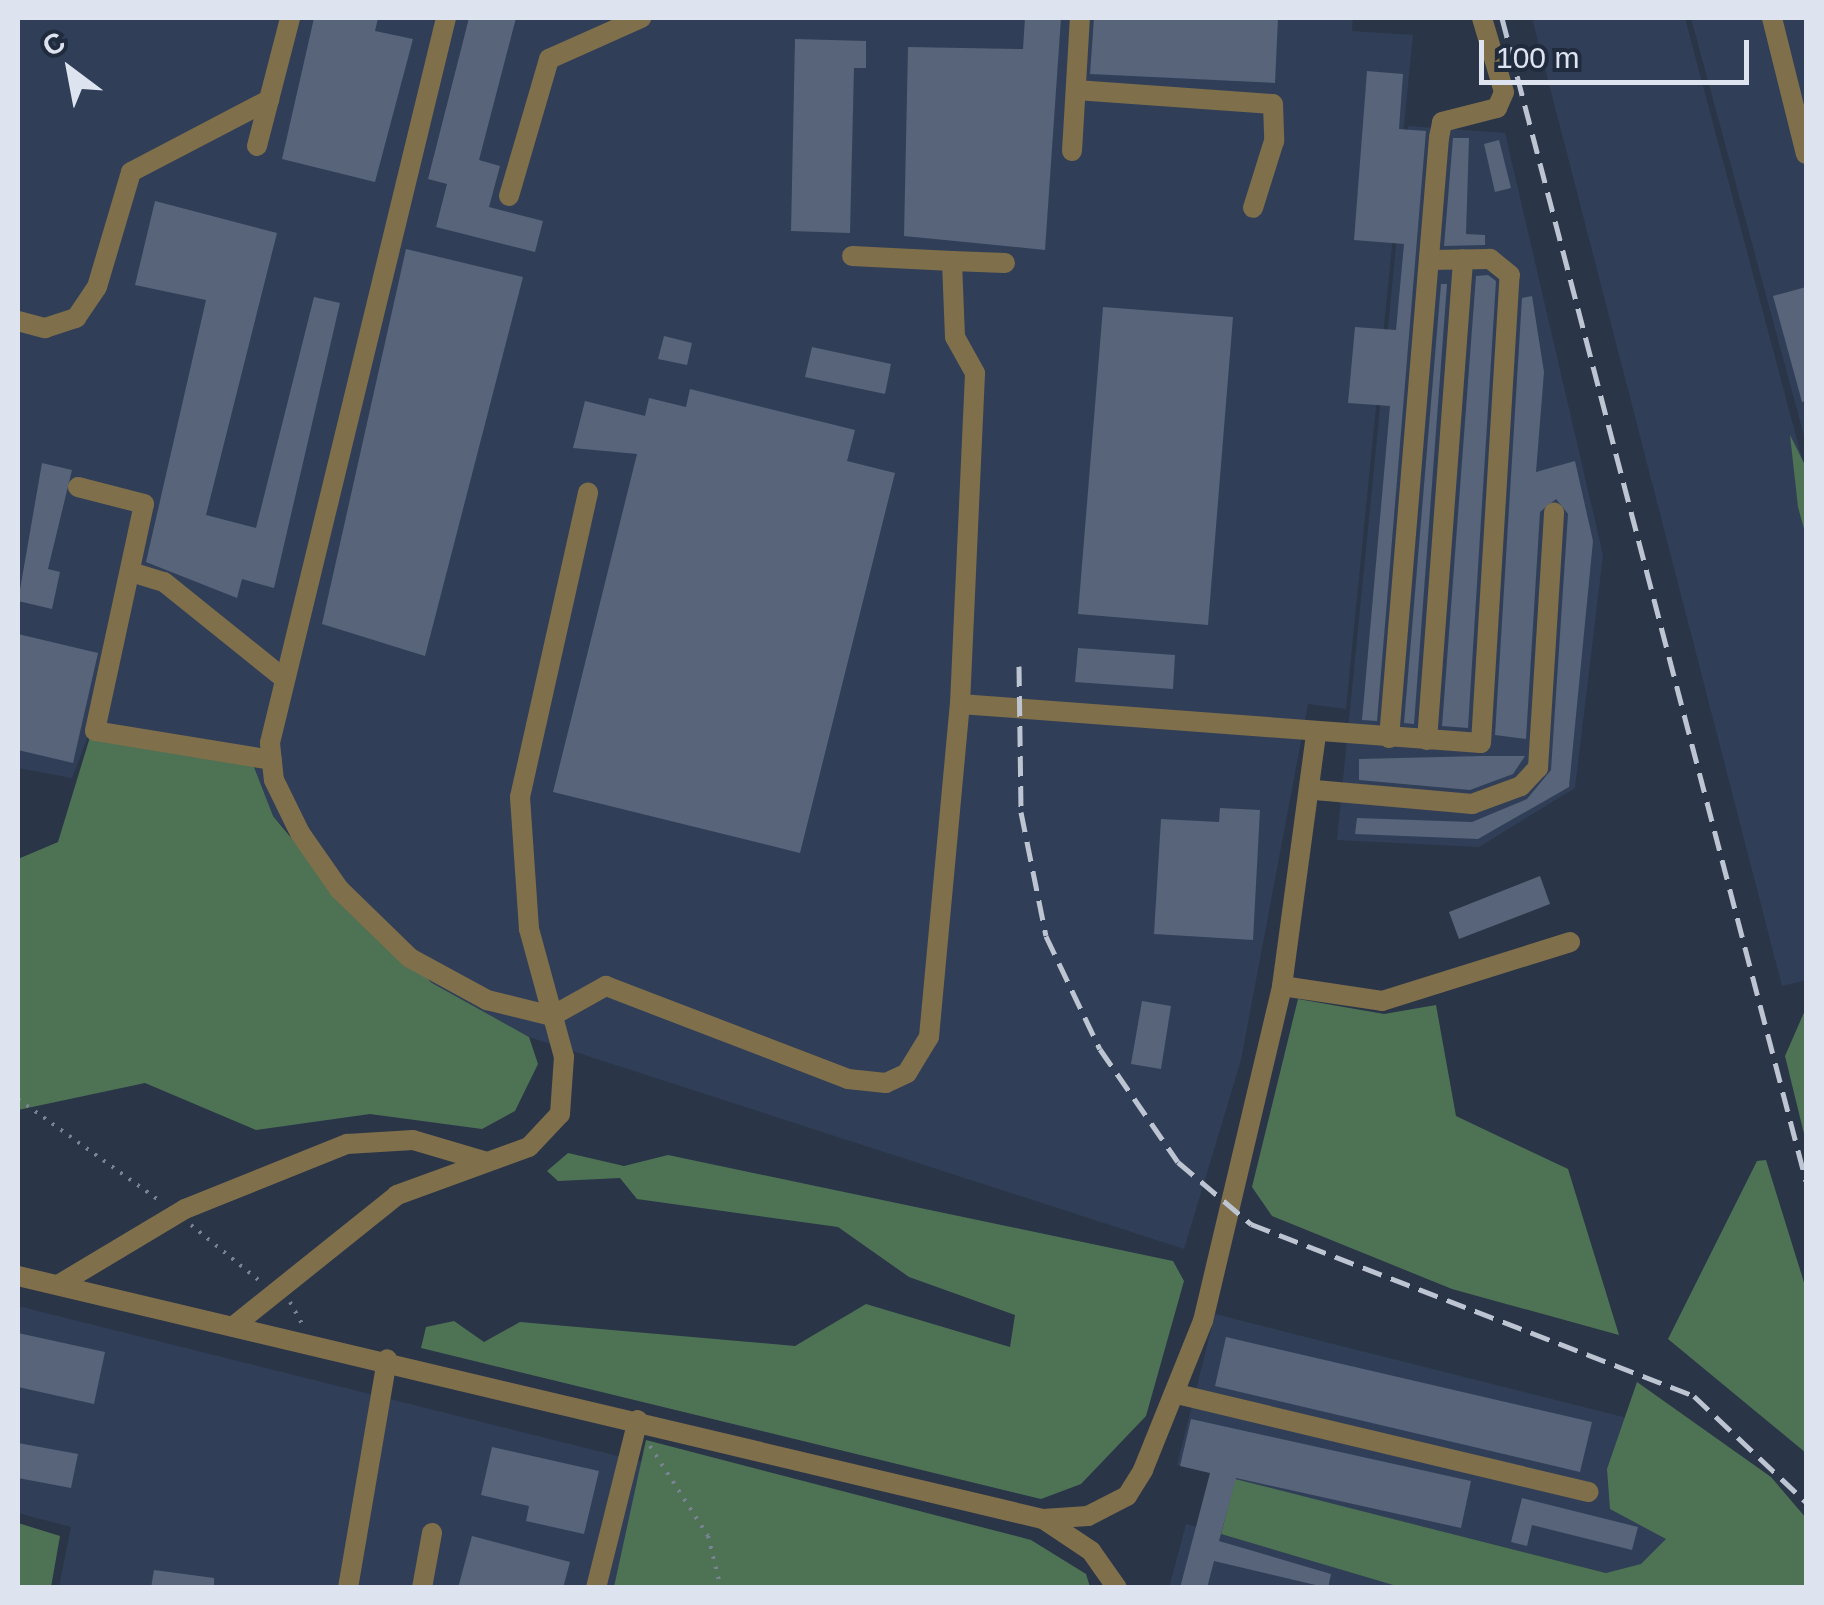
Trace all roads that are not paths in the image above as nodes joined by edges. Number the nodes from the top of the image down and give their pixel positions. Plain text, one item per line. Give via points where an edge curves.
1 (290, 18) edge
2 (446, 18) edge
3 (641, 18) edge
4 (1080, 18) edge
5 (1482, 18) edge
6 (1772, 18) edge
7 (1076, 90) junction
8 (270, 100) junction
9 (257, 146) dead end
10 (1072, 151) dead end
11 (1806, 154) edge
12 (509, 196) dead end
13 (1252, 208) dead end
14 (852, 256) dead end
15 (1463, 259) junction
16 (1428, 260) junction
17 (952, 261) junction
18 (1005, 264) dead end
19 (18, 321) edge
20 (78, 487) dead end
21 (588, 493) dead end
22 (1554, 513) dead end
23 (131, 572) junction
24 (281, 676) junction
25 (960, 704) junction
26 (1316, 734) junction
27 (1389, 738) junction
28 (1427, 740) junction
29 (272, 760) junction
30 (1315, 790) junction
31 (1570, 942) dead end
32 (1282, 986) junction
33 (552, 1016) junction
34 (484, 1161) junction
35 (18, 1276) edge
36 (58, 1285) junction
37 (235, 1324) junction
38 (387, 1359) junction
39 (1177, 1394) junction
40 (637, 1426) junction
41 (1589, 1492) dead end
42 (1043, 1519) junction
43 (432, 1533) dead end
44 (348, 1588) edge
45 (422, 1588) edge
46 (596, 1588) edge
47 (1117, 1588) edge

1 - 8 street
2 - 24 street
3 - 12 street via 549,59
4 - 7 street
5 - 16 street via 1504,92 1497,108 1442,122
6 - 11 street
7 - 10 street
7 - 13 street via 1273,104 1274,141
8 - 9 street
8 - 19 street via 131,172 97,287 76,318 45,328
14 - 17 street
15 - 16 street
15 - 28 street
15 - 28 street via 1504,264 1513,312 1487,665 1481,743
16 - 27 street
17 - 18 street
17 - 25 street via 955,337 975,374
20 - 23 street via 144,504
21 - 33 street via 520,797 529,929
22 - 30 street via 1538,768 1521,786 1472,804
23 - 24 street via 164,582
23 - 29 street via 95,731
24 - 29 street
25 - 26 street
25 - 33 street via 929,1038 907,1073 886,1083 848,1080 606,986
26 - 27 street
26 - 30 street
27 - 28 street
29 - 33 street via 300,833 340,889 410,958 487,1000
30 - 32 street
31 - 32 street via 1382,1001
32 - 39 street
33 - 34 street via 564,1057 560,1114 529,1147
34 - 36 street via 390,1137 347,1144 185,1209
34 - 37 street via 397,1194
35 - 36 street
36 - 37 street
37 - 38 street
38 - 40 street
38 - 44 street
39 - 41 street
39 - 42 street via 1127,1496 1088,1516
40 - 42 street
40 - 46 street
42 - 47 street via 1091,1550
43 - 45 street

